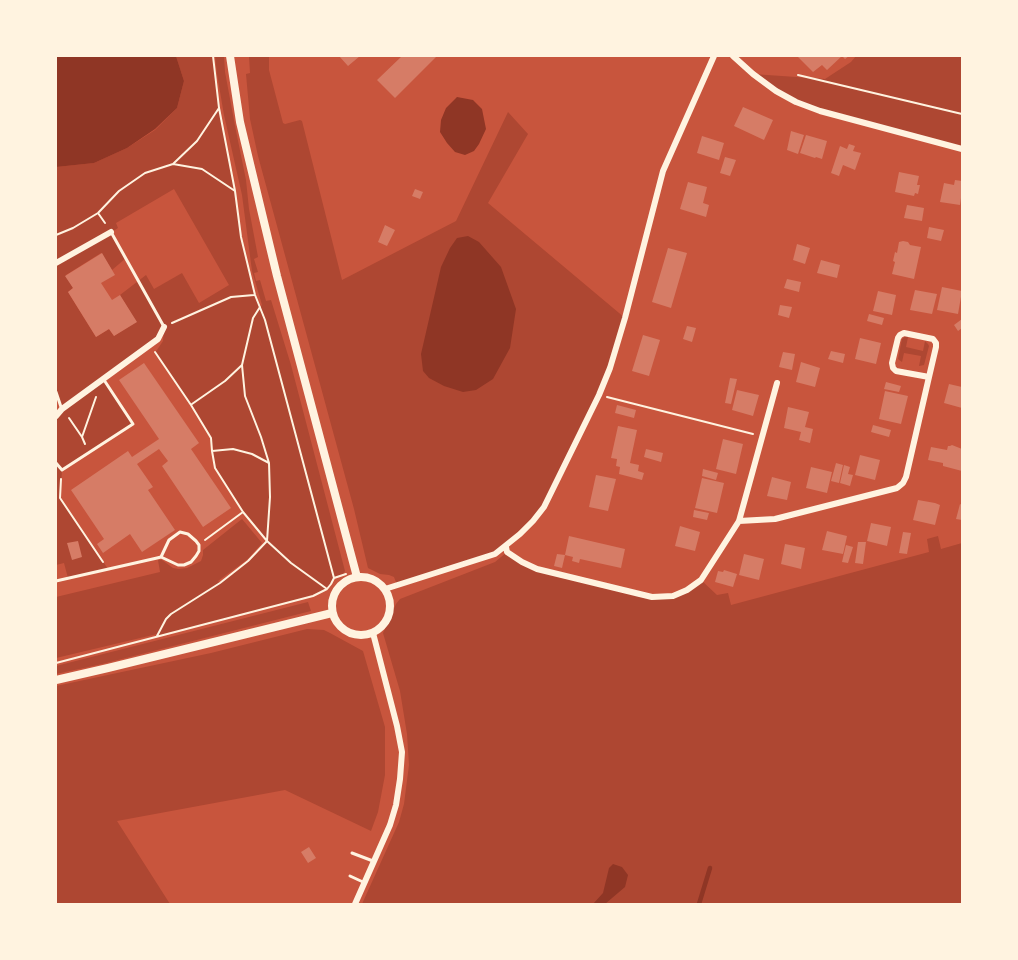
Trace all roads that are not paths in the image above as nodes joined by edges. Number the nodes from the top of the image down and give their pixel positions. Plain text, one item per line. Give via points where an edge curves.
1 (230, 56) edge
2 (714, 56) edge
3 (733, 56) edge
4 (963, 149) edge
5 (110, 229) joint
6 (56, 263) edge
7 (164, 327) joint
8 (929, 377) junction
9 (102, 378) junction
10 (777, 383) dead end
11 (56, 392) edge
12 (62, 409) junction
13 (56, 416) edge
14 (56, 463) edge
15 (739, 521) junction
16 (506, 546) junction
17 (161, 557) junction
18 (357, 577) junction
19 (56, 581) edge
20 (385, 589) junction
21 (332, 613) junction
22 (373, 633) junction
23 (56, 680) edge
24 (352, 853) dead end
25 (374, 862) junction
26 (350, 876) dead end
27 (365, 883) junction
28 (355, 904) edge

1 - 18 street via 240,123 277,276
2 - 16 street via 663,171 625,318 599,395 544,507
3 - 4 street via 760,80 796,102
5 - 6 street
5 - 7 lane
7 - 9 street via 158,339
8 - 8 street via 936,343 933,339 900,335 893,368
8 - 15 street via 906,477 897,488 775,519
9 - 12 street
9 - 14 lane via 133,424 62,470
10 - 15 street
11 - 12 lane
12 - 13 street
15 - 16 street via 701,580 673,596 652,597 537,569 507,552
16 - 20 street via 495,554
17 - 17 lane via 184,565 196,556 199,545 180,532 166,544
17 - 19 lane
18 - 20 street via 368,578
18 - 21 street via 344,582 335,592
20 - 22 street via 390,602 388,617
21 - 22 street via 348,633
21 - 23 street
22 - 25 street via 402,752 396,805
24 - 25 lane
25 - 27 street
26 - 27 lane
27 - 28 street

